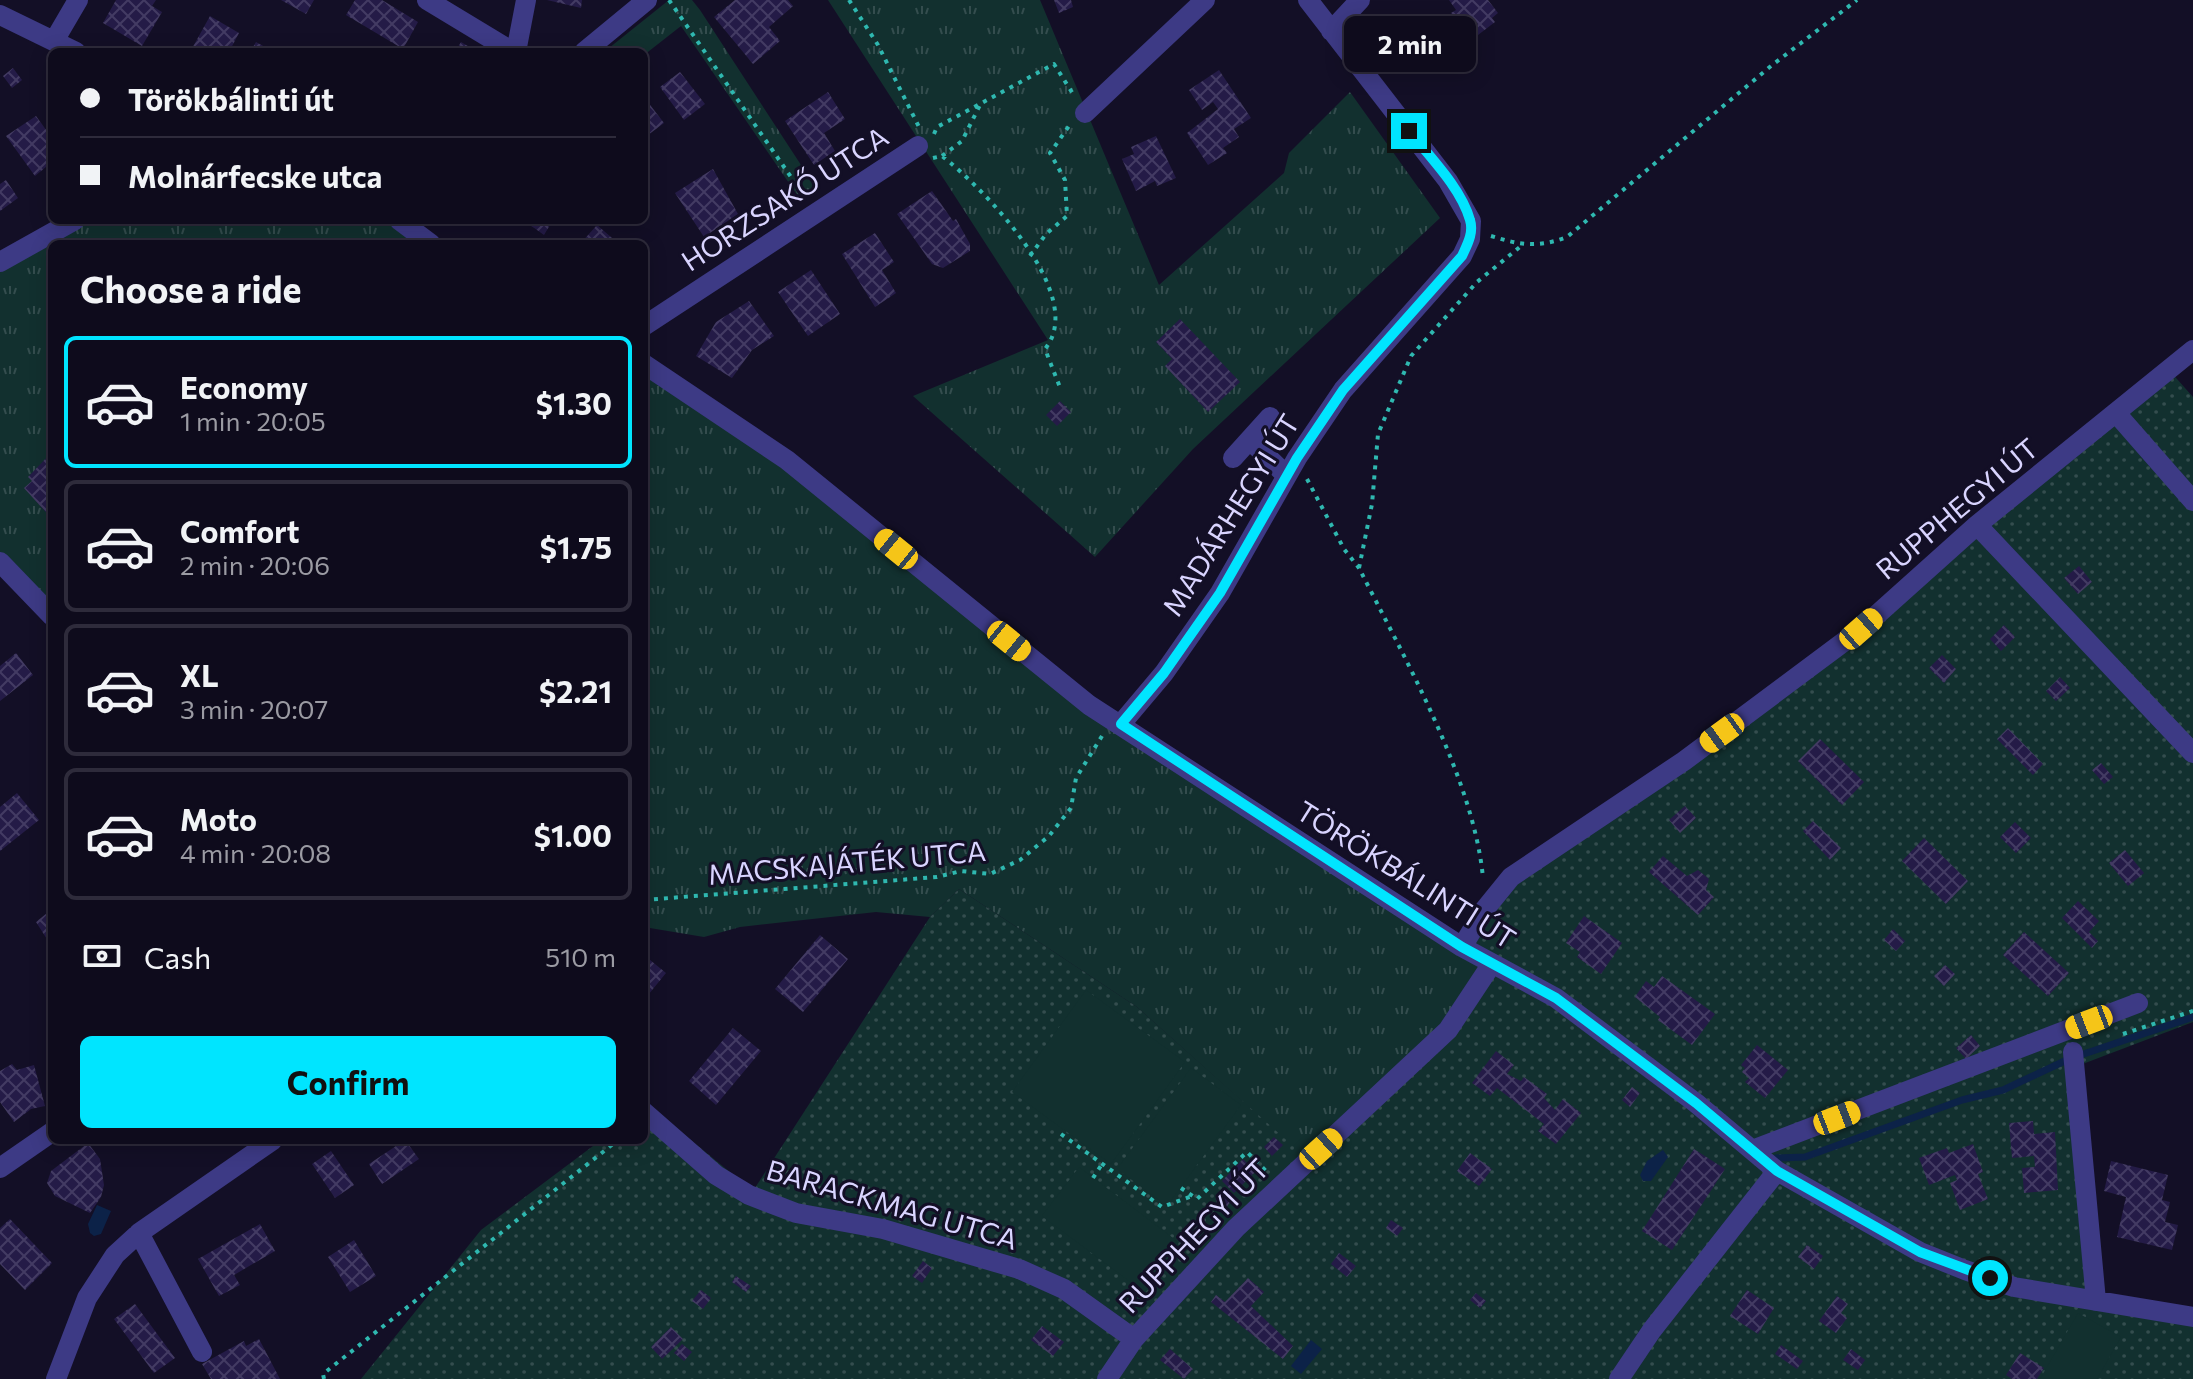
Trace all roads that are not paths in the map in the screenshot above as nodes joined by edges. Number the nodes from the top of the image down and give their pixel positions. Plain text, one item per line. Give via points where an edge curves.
1 (78, 0) edge
2 (427, 0) edge
3 (526, 0) edge
4 (647, 0) edge
5 (1205, 0) edge
6 (1308, 0) edge
7 (1360, 0) edge
8 (0, 15) edge
9 (1331, 31) junction
10 (54, 41) junction
11 (68, 48) edge
12 (507, 48) edge
13 (515, 48) edge
14 (589, 48) edge
15 (1085, 113) road end
16 (921, 149) road end
17 (68, 224) edge
18 (404, 224) edge
19 (426, 240) edge
20 (0, 262) edge
21 (648, 323) edge
22 (2193, 350) edge
23 (648, 367) edge
24 (2116, 413) junction
25 (1270, 417) dead end
26 (1250, 440) junction
27 (1233, 458) dead end
28 (1292, 466) junction
29 (2193, 501) edge
30 (1977, 525) junction
31 (0, 562) edge
32 (48, 612) edge
33 (1121, 724) junction
34 (2193, 753) edge
35 (1462, 947) junction
36 (1491, 965) junction
37 (2138, 1003) dead end
38 (2074, 1059) dead end
39 (648, 1116) edge
40 (48, 1135) edge
41 (267, 1144) edge
42 (1752, 1150) junction
43 (0, 1168) edge
44 (1777, 1171) junction
45 (139, 1233) junction
46 (2096, 1301) junction
47 (2193, 1317) edge
48 (1134, 1339) junction
49 (202, 1352) dead end
50 (56, 1379) edge
51 (1107, 1379) edge
52 (1619, 1379) edge

1 - 10 street
2 - 12 street
3 - 13 street
4 - 14 street
5 - 15 street
6 - 9 street
7 - 9 street
8 - 10 street
9 - 28 street, MADÁRHEGYI ÚT via 1448,181 1471,221 1470,239 1462,256 1343,390
10 - 11 street
16 - 21 street, HORZSAKŐ UTCA
17 - 20 street
18 - 19 street
22 - 24 street, RUPPHEGYI ÚT
23 - 33 street, TÖRÖKBÁLINTI ÚT via 787,460 1083,701
24 - 29 street
24 - 30 street, RUPPHEGYI ÚT
25 - 26 street
26 - 27 street
26 - 28 street
28 - 33 street, MADÁRHEGYI ÚT via 1220,593
30 - 34 street
30 - 35 street, RUPPHEGYI ÚT via 1861,629 1684,761 1511,877
31 - 32 street
33 - 35 street, TÖRÖKBÁLINTI ÚT
35 - 36 street, TÖRÖKBÁLINTI ÚT
36 - 42 street, TÖRÖKBÁLINTI ÚT via 1556,998
36 - 48 street, RUPPHEGYI ÚT via 1448,1030 1280,1185
37 - 42 street
38 - 46 street
39 - 48 street, BARACKMAG UTCA via 716,1175 749,1195 796,1213 883,1229 1019,1269 1064,1289
40 - 43 street
41 - 45 street
42 - 44 street, TÖRÖKBÁLINTI ÚT
44 - 46 street, TÖRÖKBÁLINTI ÚT via 1920,1252 2014,1287
44 - 52 street
45 - 49 street
45 - 50 street via 115,1255 87,1298
46 - 47 street, TÖRÖKBÁLINTI ÚT
48 - 51 street, RUPPHEGYI ÚT

